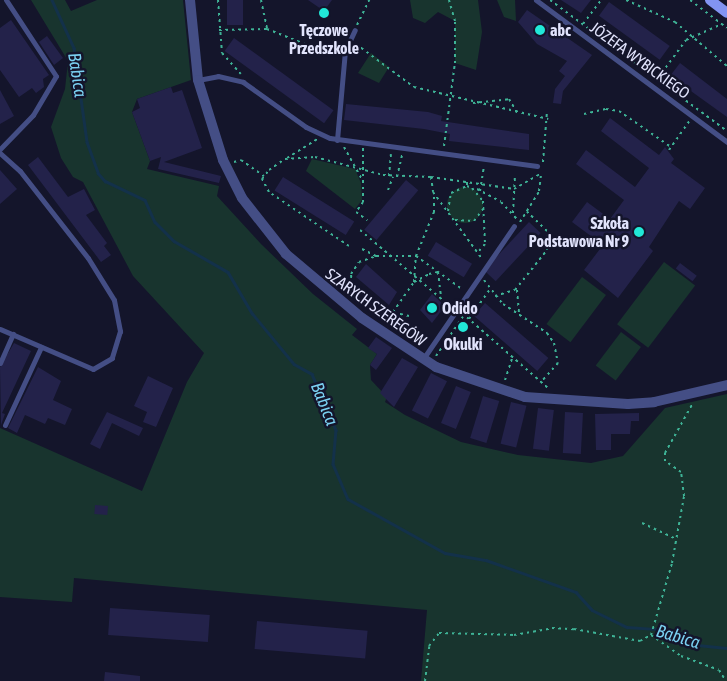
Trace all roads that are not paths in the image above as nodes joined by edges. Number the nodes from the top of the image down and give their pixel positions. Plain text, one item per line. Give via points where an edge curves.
1 (6, 0) edge
2 (190, 0) edge
3 (536, 0) edge
4 (710, 0) edge
5 (727, 13) edge
6 (355, 30) road end
7 (198, 80) junction
8 (339, 140) junction
9 (727, 142) edge
10 (0, 149) edge
11 (0, 153) edge
12 (537, 166) dead end
13 (514, 226) road end
14 (0, 328) edge
15 (13, 334) junction
16 (41, 347) junction
17 (422, 360) junction
18 (0, 363) edge
19 (727, 385) edge
20 (5, 425) dead end

1 - 10 lane via 56,76 33,115
2 - 7 street, SZARYCH SZEREGÓW
3 - 9 lane, JÓZEFA WYBICKIEGO
4 - 5 street
6 - 8 lane via 345,51
7 - 8 lane via 218,76 243,82 321,136
7 - 17 street, SZARYCH SZEREGÓW via 223,160 242,198 267,232 316,283
8 - 12 lane
11 - 16 lane via 44,201 88,258 117,309 118,342 104,366 89,369
13 - 17 lane
14 - 15 lane
15 - 16 lane
15 - 18 lane
16 - 20 lane
17 - 19 street, SZARYCH SZEREGÓW via 501,391 553,401 654,402

